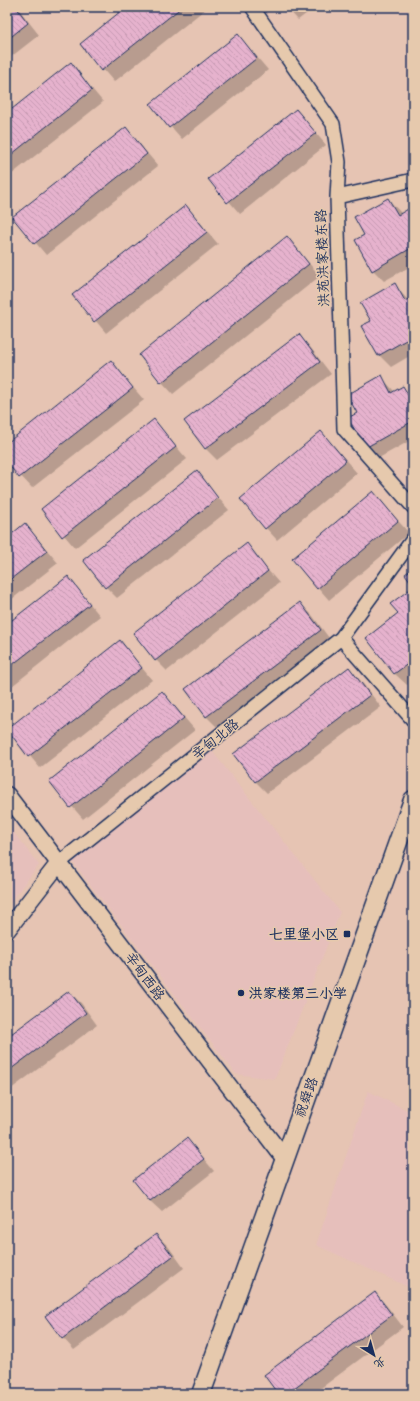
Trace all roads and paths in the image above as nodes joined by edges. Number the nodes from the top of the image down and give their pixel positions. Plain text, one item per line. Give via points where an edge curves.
1 (252, 7) edge
2 (413, 180) edge
3 (336, 197) junction
4 (413, 507) edge
5 (413, 539) edge
6 (341, 638) junction
7 (413, 720) edge
8 (7, 795) edge
9 (413, 800) edge
10 (59, 863) junction
11 (7, 930) edge
12 (284, 1158) junction
13 (201, 1394) edge

1 - 3 street, 洪苑洪家楼东路 via 333,124 339,162
2 - 3 street
3 - 4 street, 洪苑洪家楼东路 via 344,429
5 - 6 street, 辛甸北路
6 - 7 street
6 - 10 street, 辛甸北路
8 - 10 street, 辛甸西路
9 - 12 main road, 祝舜路
10 - 11 street, 辛甸北路
10 - 12 street, 辛甸西路
12 - 13 main road, 祝舜路

